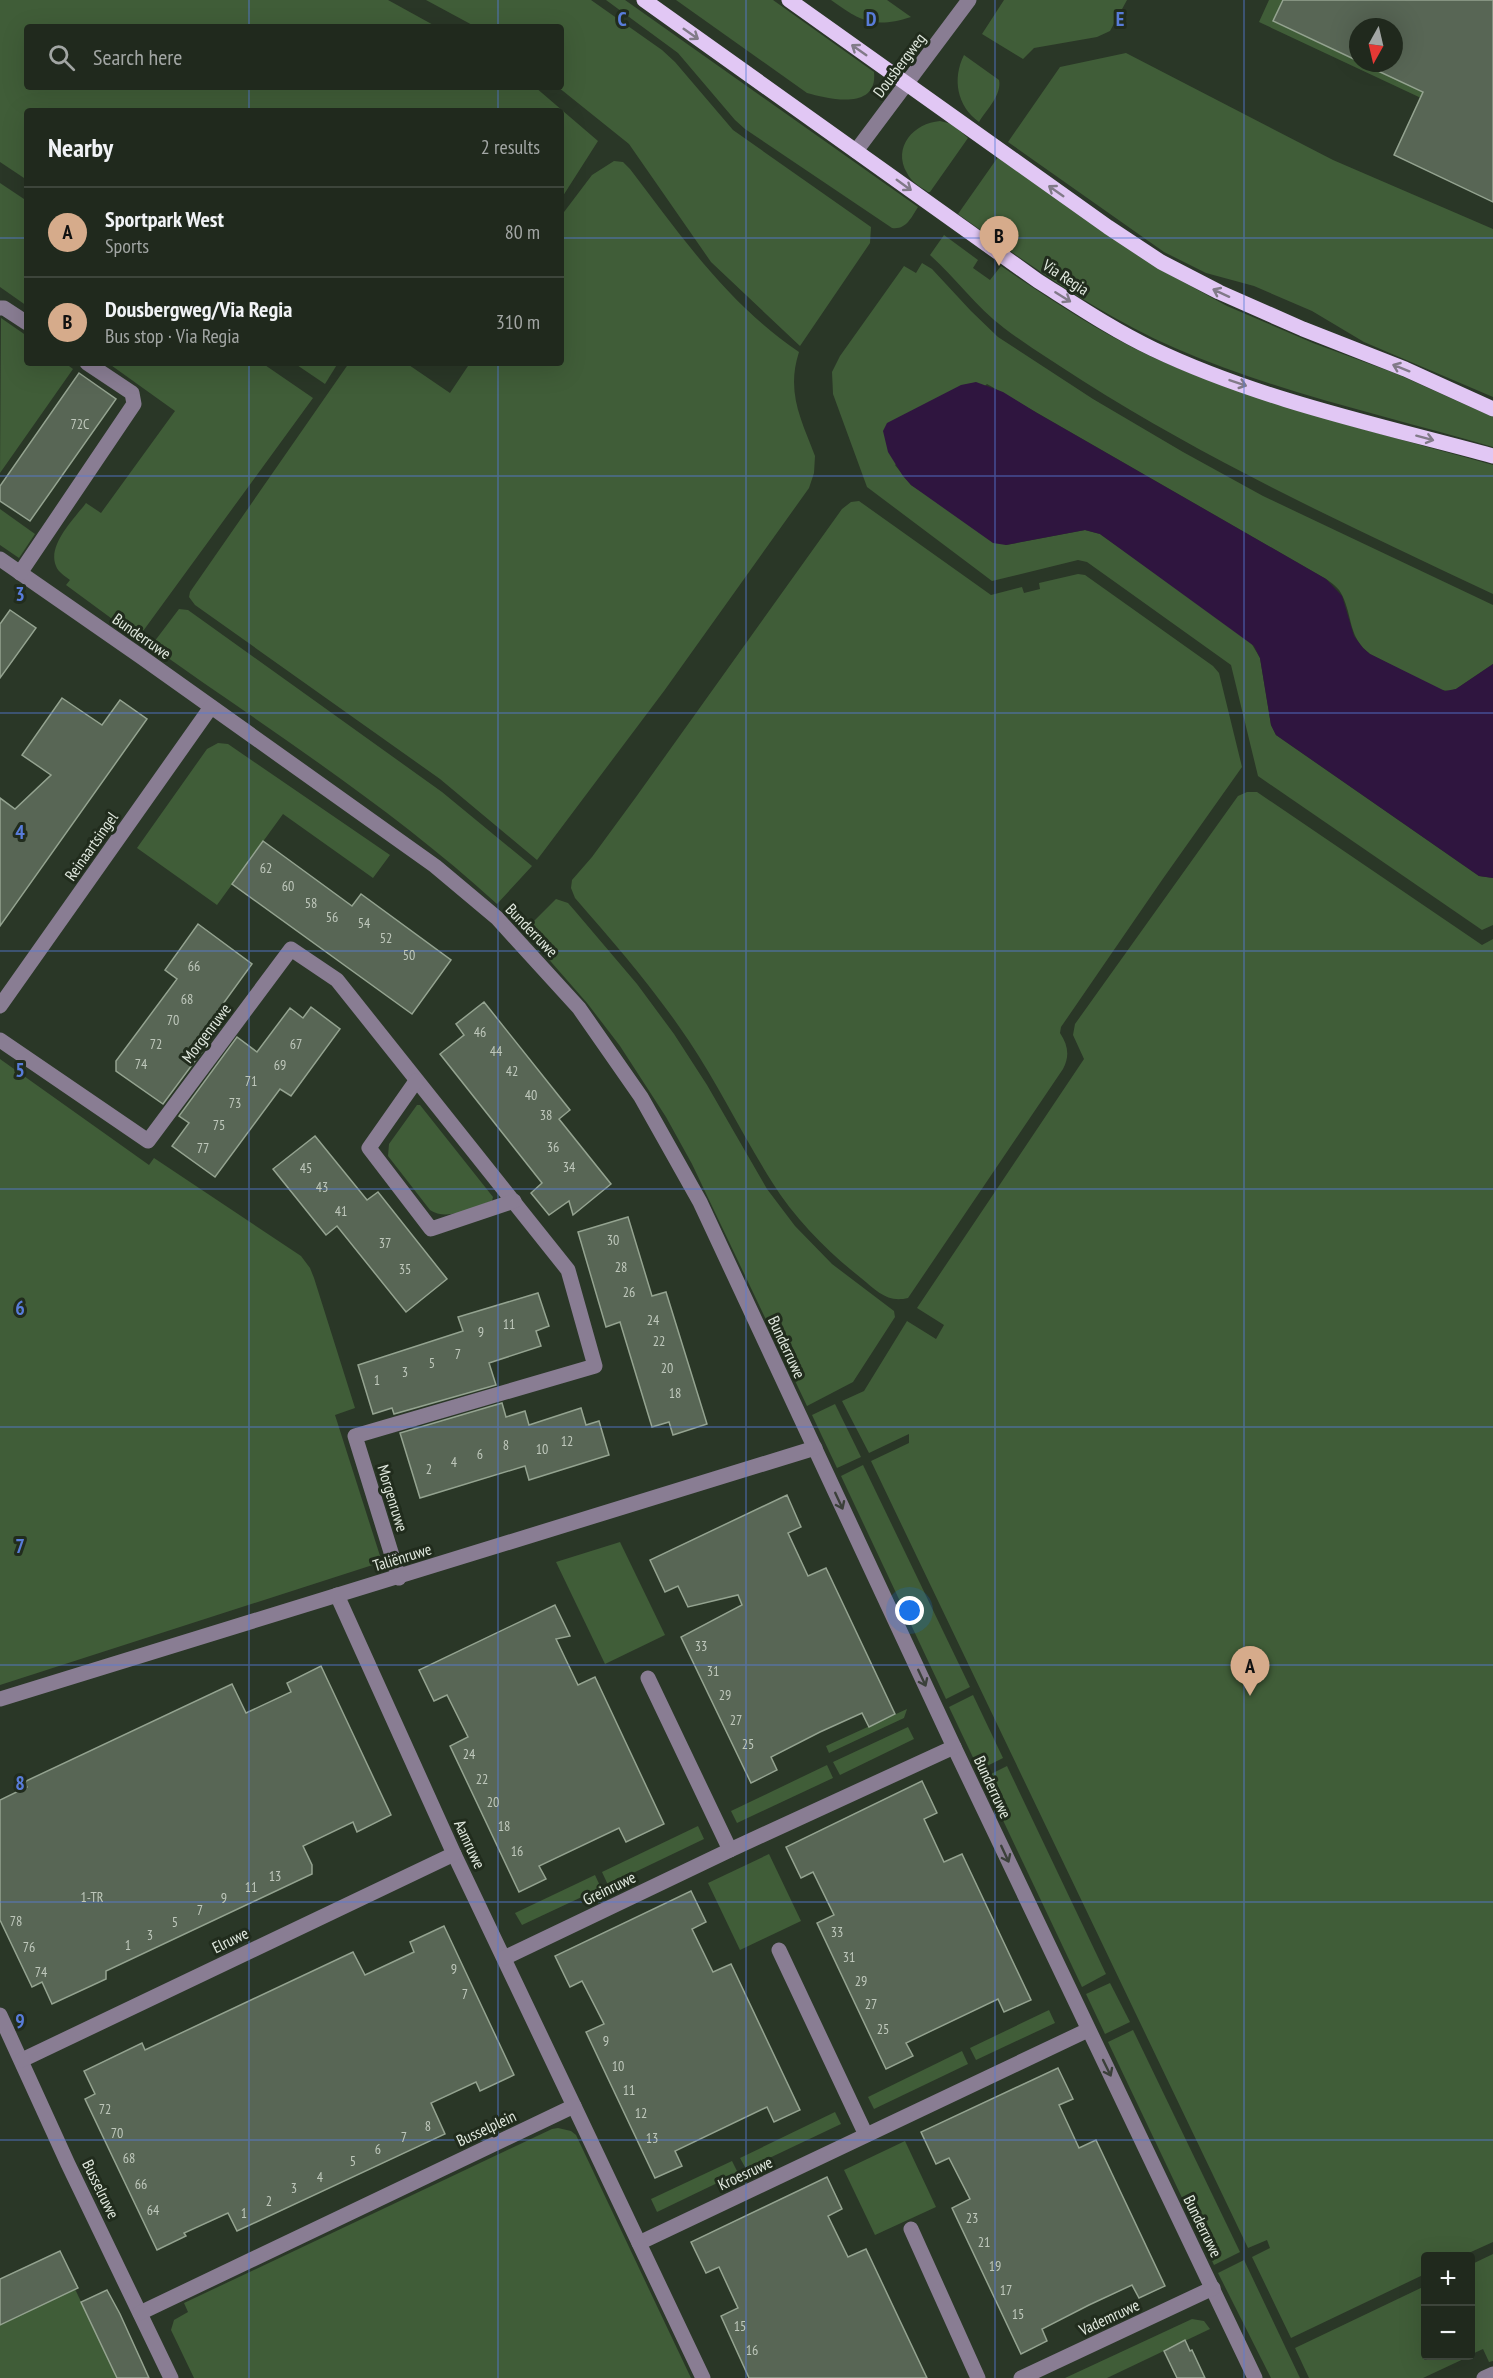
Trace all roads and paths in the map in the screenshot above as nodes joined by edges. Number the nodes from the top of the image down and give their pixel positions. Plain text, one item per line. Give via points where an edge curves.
1 (644, 0) edge
2 (789, 0) edge
3 (969, 0) edge
4 (907, 84) junction
5 (856, 151) junction
6 (0, 308) edge
7 (24, 321) edge
8 (92, 366) edge
9 (1493, 409) edge
10 (1493, 456) edge
11 (0, 559) edge
12 (20, 573) junction
13 (211, 708) junction
14 (0, 1006) edge
15 (0, 1040) edge
16 (416, 1080) junction
17 (514, 1200) junction
18 (815, 1448) junction
19 (399, 1578) junction
20 (337, 1595) junction
21 (648, 1678) dead end
22 (0, 1699) edge
23 (954, 1747) junction
24 (730, 1850) junction
25 (454, 1854) junction
26 (779, 1950) dead end
27 (504, 1958) junction
28 (0, 2015) edge
29 (1088, 2030) junction
30 (22, 2060) junction
31 (574, 2106) junction
32 (866, 2135) junction
33 (911, 2229) dead end
34 (639, 2243) junction
35 (1213, 2288) junction
36 (140, 2313) junction
37 (1493, 2374) edge
38 (1029, 2376) edge
39 (171, 2378) edge
40 (703, 2378) edge
41 (978, 2378) edge
42 (1255, 2378) edge
43 (1484, 2378) edge

1 -> 5 main road, Via Regia
4 -> 2 main road
3 - 4 street, Dousbergweg
4 - 5 street, Dousbergweg
9 -> 4 main road via 1229,297 1171,267 1108,227
5 -> 10 main road, Via Regia via 1038,281 1152,349 1292,401
6 - 7 street
8 - 12 street via 132,393 134,404
11 - 12 street, Bunderruwe
12 - 13 street, Bunderruwe
13 - 14 street, Reinaartsingel
13 - 18 street, Bunderruwe via 435,866 513,933 579,1008 641,1097 700,1202
15 - 16 street, Morgenruwe via 148,1141 291,949 337,980
16 - 17 street, Morgenruwe
16 - 17 street via 369,1148 431,1229
17 - 19 street, Morgenruwe via 568,1270 596,1366 355,1436
18 - 19 street, Taliënruwe
18 -> 23 street, Bunderruwe
19 - 20 street, Taliënruwe
20 - 22 street, Taliënruwe
20 - 25 street, Aamruwe
21 - 24 street
23 - 24 street, Greinruwe
23 -> 29 street, Bunderruwe
24 - 27 street, Greinruwe
25 - 27 street, Aamruwe
25 - 30 street, Elruwe
26 - 32 street
27 - 31 street, Aamruwe
28 - 30 street, Busselruwe
29 - 32 street, Kroesruwe
29 -> 35 street, Bunderruwe
30 - 36 street, Busselruwe
31 - 34 street
31 - 36 street, Busselplein
32 - 34 street, Kroesruwe
33 - 41 street
34 - 40 street
35 - 38 street, Vademruwe
35 - 42 street, Bunderruwe
36 - 39 street, Busselruwe
37 - 43 street

